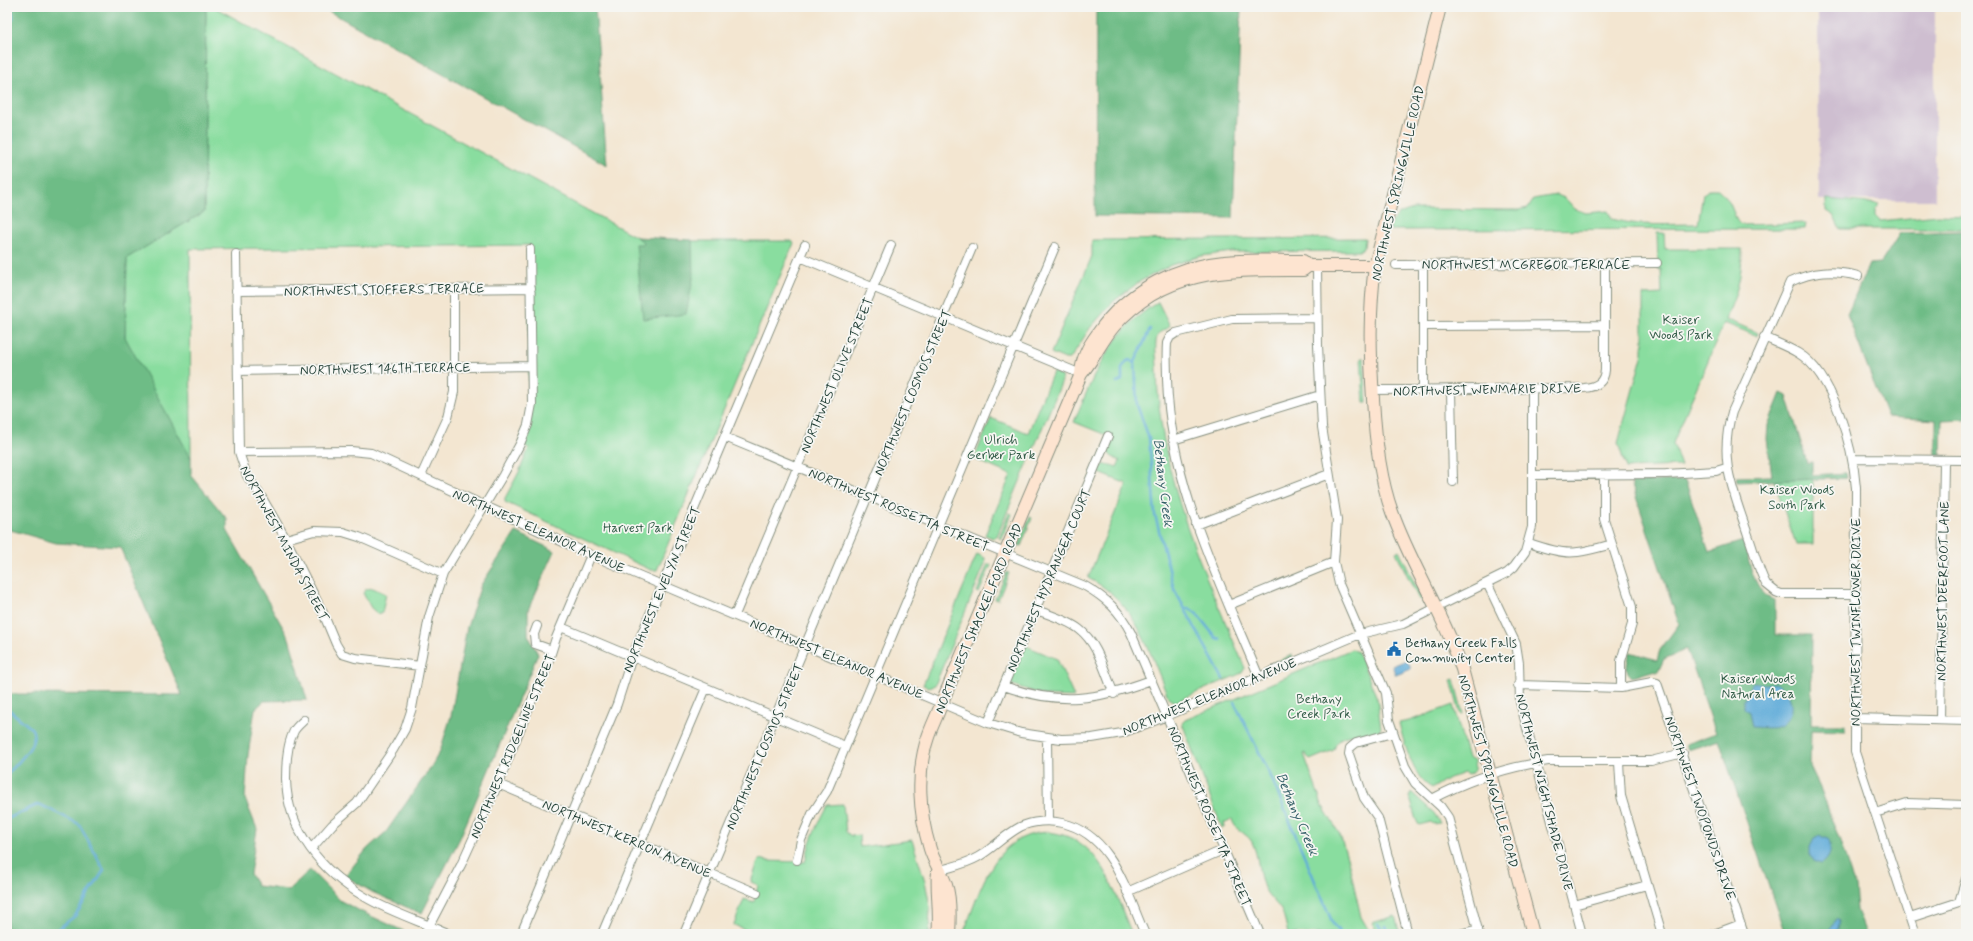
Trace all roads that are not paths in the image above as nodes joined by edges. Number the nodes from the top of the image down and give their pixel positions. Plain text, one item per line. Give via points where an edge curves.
1 (1440, 7) edge
2 (805, 245) dead end
3 (891, 245) dead end
4 (1055, 247) dead end
5 (972, 248) dead end
6 (530, 249) dead end
7 (236, 254) dead end
8 (800, 257) junction
9 (1657, 263) dead end
10 (1605, 264) junction
11 (1396, 265) dead end
12 (1423, 265) junction
13 (1312, 266) junction
14 (1375, 266) junction
15 (1858, 276) dead end
16 (873, 287) junction
17 (531, 288) junction
18 (454, 289) junction
19 (236, 291) junction
20 (944, 316) junction
21 (1317, 318) junction
22 (1605, 325) junction
23 (1424, 326) junction
24 (1764, 337) junction
25 (1013, 345) junction
26 (531, 366) junction
27 (454, 367) junction
28 (238, 371) junction
29 (1081, 374) junction
30 (1532, 389) junction
31 (1373, 390) junction
32 (1423, 390) junction
33 (1451, 390) junction
34 (1320, 395) junction
35 (1108, 436) dead end
36 (725, 437) junction
37 (1173, 440) junction
38 (239, 452) junction
39 (1853, 459) junction
40 (1966, 460) edge
41 (1944, 461) junction
42 (798, 468) junction
43 (1726, 468) junction
44 (1329, 474) junction
45 (1532, 475) junction
46 (421, 476) junction
47 (1604, 476) junction
48 (1453, 482) dead end
49 (868, 496) junction
50 (485, 505) junction
51 (938, 525) junction
52 (1196, 525) junction
53 (286, 539) junction
54 (1529, 542) junction
55 (1612, 544) junction
56 (1006, 554) junction
57 (591, 555) junction
58 (1334, 562) junction
59 (1052, 573) junction
60 (443, 574) junction
61 (1487, 583) junction
62 (663, 585) junction
63 (1855, 594) junction
64 (1229, 605) junction
65 (1437, 607) junction
66 (1036, 610) junction
67 (734, 615) junction
68 (537, 626) dead end
69 (561, 627) junction
70 (1360, 634) junction
71 (806, 645) junction
72 (552, 650) junction
73 (632, 657) junction
74 (420, 666) junction
75 (875, 675) junction
76 (1259, 677) junction
77 (1151, 680) junction
78 (1518, 685) junction
79 (1004, 686) junction
80 (706, 688) junction
81 (1621, 688) junction
82 (1114, 694) junction
83 (942, 702) junction
84 (1167, 716) junction
85 (776, 717) junction
86 (1855, 718) junction
87 (304, 720) dead end
88 (1940, 720) junction
89 (1966, 721) edge
90 (988, 723) junction
91 (1392, 733) junction
92 (1047, 738) junction
93 (845, 746) junction
94 (1683, 753) junction
95 (1619, 762) junction
96 (1536, 763) junction
97 (1491, 775) junction
98 (498, 784) junction
99 (1432, 799) junction
100 (1966, 805) edge
101 (570, 814) junction
102 (1875, 814) junction
103 (1048, 821) junction
104 (641, 844) junction
105 (311, 849) junction
106 (1223, 850) junction
107 (797, 860) dead end
108 (938, 871) junction
109 (710, 873) junction
110 (1966, 879) edge
111 (1647, 885) junction
112 (1126, 892) junction
113 (757, 893) dead end
114 (1574, 904) junction
115 (1910, 918) junction
116 (1741, 924) junction
117 (429, 925) junction
118 (1479, 932) edge
119 (425, 934) edge
120 (449, 934) edge
121 (521, 934) edge
122 (602, 934) edge
123 (684, 934) edge
124 (938, 934) edge
125 (949, 934) edge
126 (1145, 934) edge
127 (1260, 934) edge
128 (1408, 934) edge
129 (1460, 934) edge
130 (1533, 934) edge
131 (1582, 934) edge
132 (1662, 934) edge
133 (1714, 934) edge
134 (1744, 934) edge
135 (1915, 934) edge

1 - 14 street, NORTHWEST SPRINGVILLE ROAD
2 - 8 street, NORTHWEST EVELYN STREET
3 - 16 street, NORTHWEST OLIVE STREET
4 - 25 street
5 - 20 street, NORTHWEST COSMOS STREET
6 - 17 street
7 - 19 street, NORTHWEST MINDA STREET
8 - 16 street
8 - 36 street, NORTHWEST EVELYN STREET
9 - 10 street, NORTHWEST MCGREGOR TERRACE
10 - 12 street, NORTHWEST MCGREGOR TERRACE
10 - 22 street, NORTHWEST WENMARIE DRIVE
11 - 12 street, NORTHWEST MCGREGOR TERRACE
12 - 23 street
13 - 14 street, NORTHWEST SHACKELFORD ROAD
13 - 21 street
13 - 29 street, NORTHWEST SHACKELFORD ROAD via 1303,261 1223,262 1185,270 1164,278 1125,303 1109,319 1088,347 1082,361
14 - 31 street, NORTHWEST SPRINGVILLE ROAD via 1370,314
15 - 24 street via 1845,273 1811,273 1790,282
16 - 20 street
16 - 42 street, NORTHWEST OLIVE STREET
17 - 18 street, NORTHWEST STOFFERS TERRACE
17 - 26 street
18 - 19 street, NORTHWEST STOFFERS TERRACE
18 - 27 street
19 - 28 street, NORTHWEST MINDA STREET
20 - 25 street
20 - 49 street, NORTHWEST COSMOS STREET
21 - 34 street
21 - 37 street via 1232,319 1170,337 1166,348
22 - 23 street
22 - 30 street, NORTHWEST WENMARIE DRIVE via 1605,370 1601,382 1596,386 1584,388
23 - 32 street
24 - 39 street, NORTHWEST TWINFLOWER DRIVE via 1799,353 1814,367 1828,388
24 - 43 street via 1732,412 1726,440
25 - 29 street
25 - 51 street
26 - 27 street, NORTHWEST 146TH TERRACE
26 - 50 street via 532,404 528,425
27 - 28 street, NORTHWEST 146TH TERRACE
27 - 46 street via 452,406
28 - 38 street, NORTHWEST MINDA STREET
29 - 56 street, NORTHWEST SHACKELFORD ROAD
30 - 33 street, NORTHWEST WENMARIE DRIVE
30 - 45 street
31 - 32 street, NORTHWEST WENMARIE DRIVE
31 - 65 street, NORTHWEST SPRINGVILLE ROAD via 1378,452 1389,505 1407,548
32 - 33 street, NORTHWEST WENMARIE DRIVE
33 - 48 street
34 - 37 street
34 - 44 street
35 - 59 street, NORTHWEST HYDRANGEA COURT
36 - 42 street, NORTHWEST ROSSETTA STREET
36 - 62 street, NORTHWEST EVELYN STREET
37 - 52 street
38 - 46 street, NORTHWEST ELEANOR AVENUE via 371,453
38 - 53 street, NORTHWEST MINDA STREET via 247,476
39 - 41 street
39 - 63 street, NORTHWEST TWINFLOWER DRIVE via 1856,488
40 - 41 street
41 - 88 street, NORTHWEST DEERFOOT LANE
42 - 49 street, NORTHWEST ROSSETTA STREET
42 - 67 street, NORTHWEST OLIVE STREET
43 - 47 street via 1699,473
43 - 63 street via 1763,579 1770,589 1781,594
44 - 52 street
44 - 58 street via 1337,520
45 - 47 street
45 - 54 street via 1532,527
46 - 50 street, NORTHWEST ELEANOR AVENUE
47 - 55 street via 1603,513
49 - 51 street, NORTHWEST ROSSETTA STREET
49 - 71 street, NORTHWEST COSMOS STREET
50 - 57 street, NORTHWEST ELEANOR AVENUE
50 - 60 street
51 - 56 street, NORTHWEST ROSSETTA STREET
51 - 75 street
52 - 64 street
53 - 60 street via 314,531 343,532
53 - 74 street, NORTHWEST MINDA STREET via 342,654
54 - 55 street via 1550,550 1572,554
54 - 61 street, NORTHWEST ELEANOR AVENUE via 1507,574
55 - 81 street via 1632,607 1632,624 1621,661
56 - 59 street, NORTHWEST ROSSETTA STREET
56 - 83 street, NORTHWEST SHACKELFORD ROAD
57 - 62 street, NORTHWEST ELEANOR AVENUE
57 - 69 street, NORTHWEST RIDGELINE STREET
58 - 64 street
58 - 70 street via 1339,584
59 - 66 street, NORTHWEST HYDRANGEA COURT
59 - 77 street, NORTHWEST ROSSETTA STREET via 1085,586 1109,602 1131,632
60 - 74 street via 429,617
61 - 65 street, NORTHWEST ELEANOR AVENUE
61 - 78 street, NORTHWEST NIGHTSHADE DRIVE via 1516,644
62 - 67 street, NORTHWEST ELEANOR AVENUE
62 - 73 street, NORTHWEST EVELYN STREET
63 - 86 street, NORTHWEST TWINFLOWER DRIVE
64 - 76 street
65 - 70 street, NORTHWEST ELEANOR AVENUE via 1403,624
65 - 97 street, NORTHWEST SPRINGVILLE ROAD via 1458,658
66 - 79 street, NORTHWEST HYDRANGEA COURT
66 - 82 street via 1072,625 1084,634 1094,649
67 - 71 street, NORTHWEST ELEANOR AVENUE
68 - 72 street via 534,634 535,644
69 - 72 street, NORTHWEST RIDGELINE STREET
69 - 73 street
70 - 76 street, NORTHWEST ELEANOR AVENUE
70 - 91 street via 1386,693
71 - 75 street, NORTHWEST ELEANOR AVENUE
71 - 85 street, NORTHWEST COSMOS STREET
72 - 98 street, NORTHWEST RIDGELINE STREET
73 - 80 street
73 - 101 street, NORTHWEST EVELYN STREET via 617,704
74 - 105 street via 412,708 400,740 356,803
75 - 83 street, NORTHWEST ELEANOR AVENUE
75 - 93 street
76 - 84 street, NORTHWEST ELEANOR AVENUE
77 - 82 street
77 - 84 street, NORTHWEST ROSSETTA STREET
78 - 81 street
78 - 96 street, NORTHWEST NIGHTSHADE DRIVE
79 - 82 street via 1039,696 1065,699
79 - 90 street, NORTHWEST HYDRANGEA COURT
80 - 85 street
80 - 104 street
81 - 94 street, NORTHWEST TWOPONDS DRIVE via 1657,683
83 - 90 street, NORTHWEST ELEANOR AVENUE
83 - 108 street, NORTHWEST SHACKELFORD ROAD via 928,737 921,774 922,816
84 - 92 street, NORTHWEST ELEANOR AVENUE via 1122,733 1077,739
84 - 106 street, NORTHWEST ROSSETTA STREET
85 - 93 street
85 - 109 street, NORTHWEST COSMOS STREET
86 - 88 street
86 - 102 street, NORTHWEST TWINFLOWER DRIVE via 1854,744 1858,764
87 - 105 street via 294,731 290,742 286,786 298,829
88 - 89 street
90 - 92 street, NORTHWEST ELEANOR AVENUE
91 - 99 street via 1409,775
91 - 128 street via 1356,743 1350,748 1349,754 1364,798 1378,818
92 - 103 street
93 - 107 street via 825,794 812,814 801,840
94 - 95 street via 1659,761
94 - 116 street, NORTHWEST TWOPONDS DRIVE
95 - 96 street
95 - 111 street via 1621,796
96 - 97 street
96 - 114 street, NORTHWEST NIGHTSHADE DRIVE
97 - 99 street via 1464,783
97 - 130 street, NORTHWEST SPRINGVILLE ROAD
98 - 101 street, NORTHWEST KERRON AVENUE
98 - 117 street, NORTHWEST RIDGELINE STREET
99 - 118 street via 1441,807 1451,826
100 - 102 street via 1907,803
101 - 104 street, NORTHWEST KERRON AVENUE
101 - 121 street, NORTHWEST EVELYN STREET
102 - 115 street, NORTHWEST TWINFLOWER DRIVE
103 - 108 street via 1022,826 977,858
103 - 112 street via 1074,826 1097,840 1110,856
104 - 109 street, NORTHWEST KERRON AVENUE
104 - 122 street
105 - 117 street via 333,874 350,888
106 - 112 street
106 - 127 street, NORTHWEST ROSSETTA STREET
108 - 124 street, NORTHWEST SHACKELFORD ROAD
108 - 125 street, NORTHWEST SHACKELFORD ROAD via 946,885
109 - 113 street, NORTHWEST KERRON AVENUE
109 - 123 street, NORTHWEST COSMOS STREET
110 - 115 street via 1959,902
111 - 114 street
111 - 132 street
112 - 126 street
114 - 131 street, NORTHWEST NIGHTSHADE DRIVE
115 - 135 street, NORTHWEST TWINFLOWER DRIVE
116 - 133 street
116 - 134 street, NORTHWEST TWOPONDS DRIVE
117 - 119 street, NORTHWEST RIDGELINE STREET
117 - 120 street
118 - 129 street

